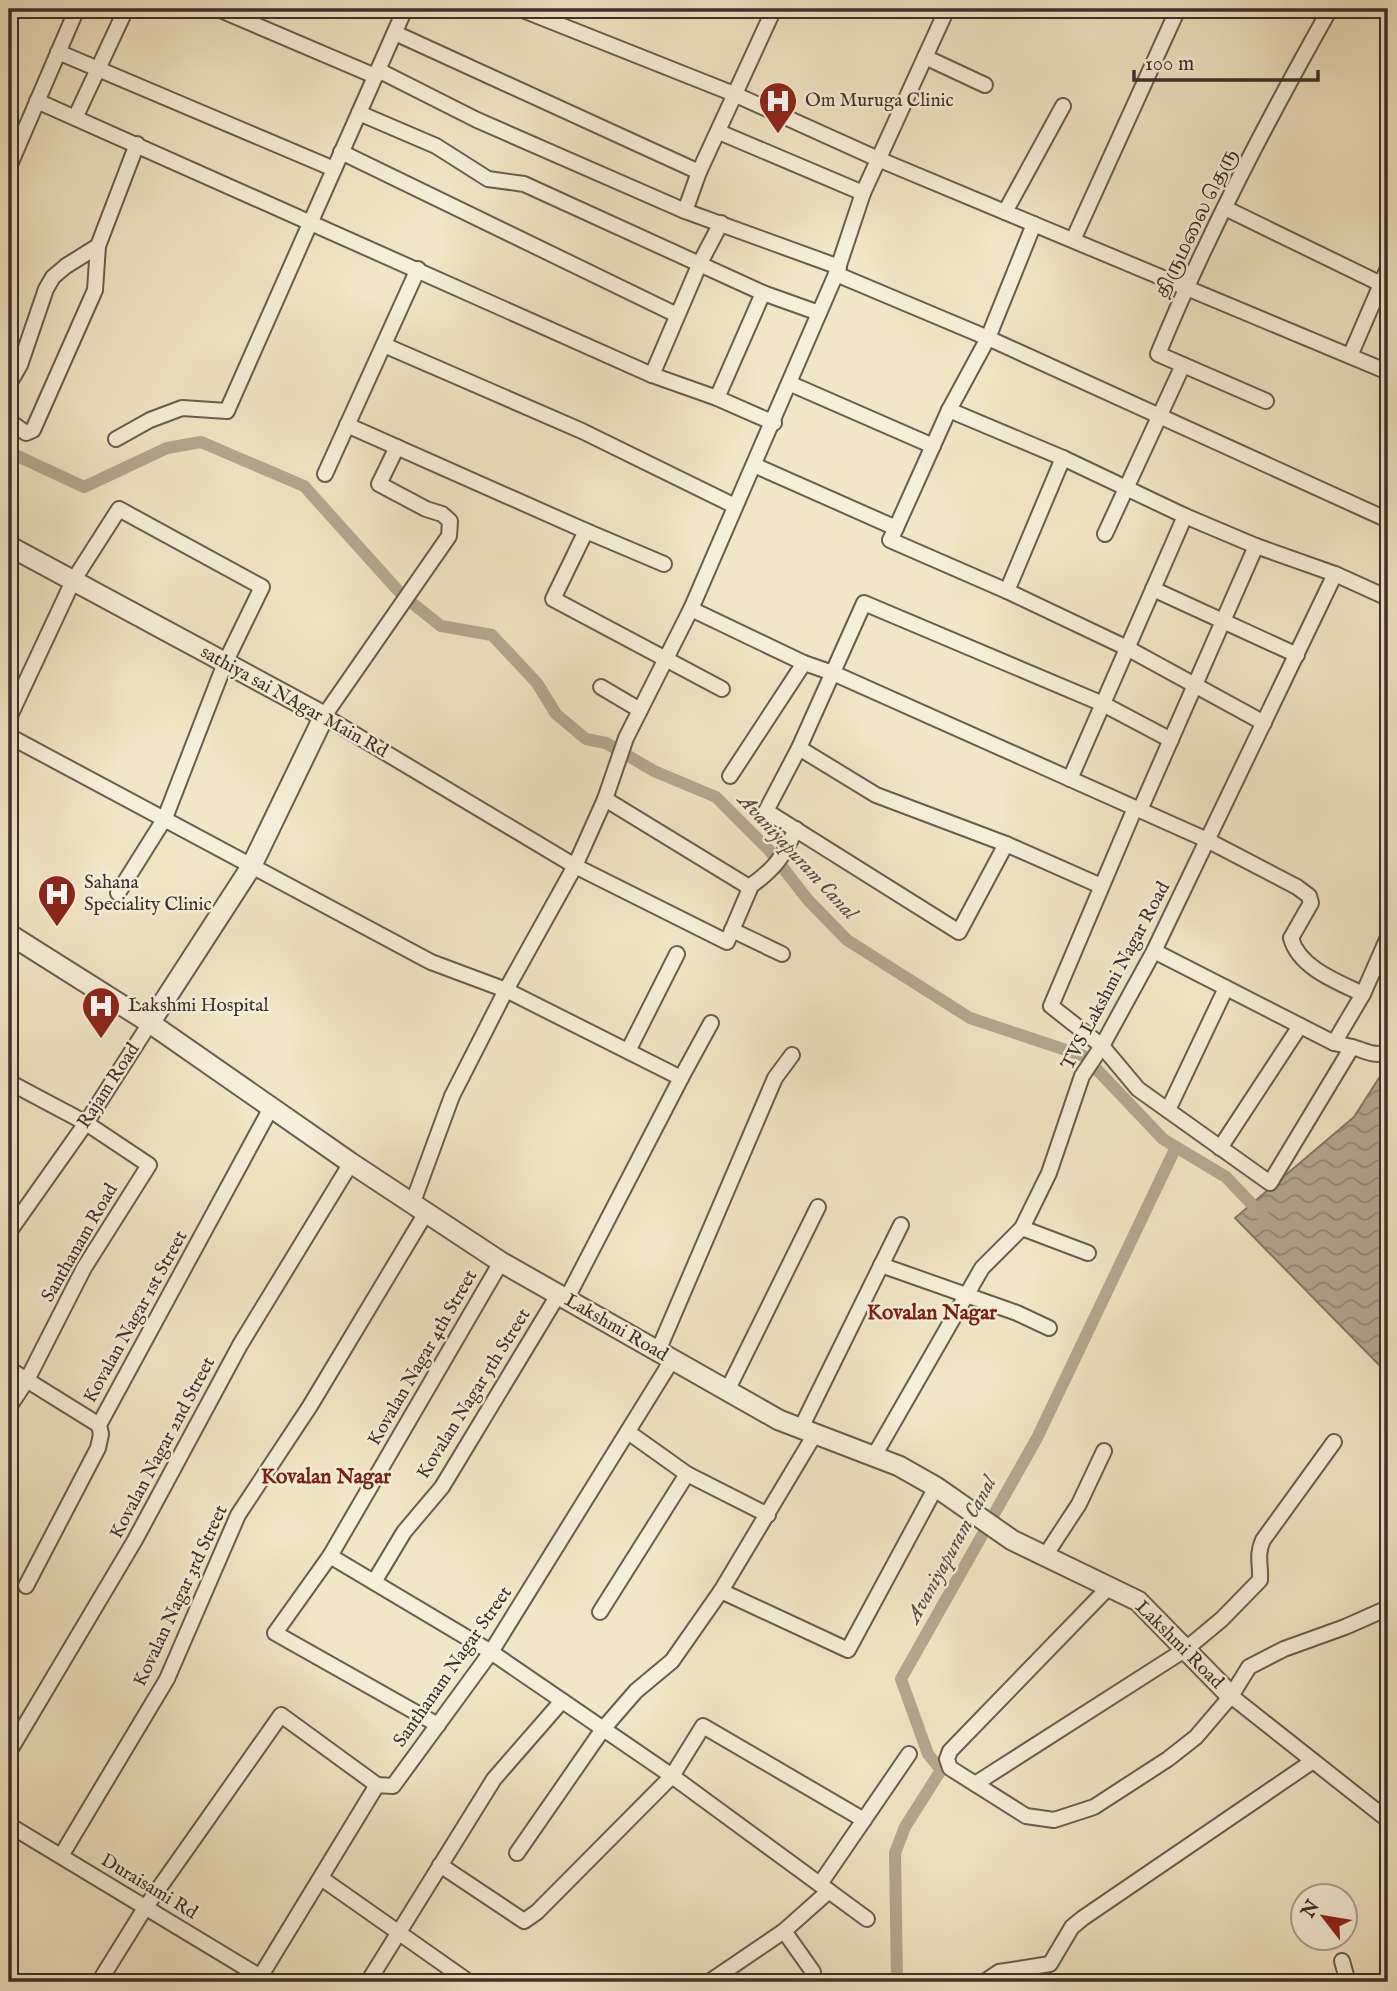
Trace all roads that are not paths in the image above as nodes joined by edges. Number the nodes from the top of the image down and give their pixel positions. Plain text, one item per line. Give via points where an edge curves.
1 (70, 9) edge
2 (126, 9) edge
3 (218, 9) edge
4 (405, 9) edge
5 (520, 9) edge
6 (774, 9) edge
7 (947, 9) edge
8 (1178, 9) edge
9 (1330, 9) edge
10 (546, 14) edge
11 (394, 33) junction
12 (58, 52) junction
13 (925, 57) junction
14 (99, 68) junction
15 (377, 73) junction
16 (985, 85) dead end
17 (734, 94) junction
18 (37, 101) junction
19 (1063, 106) dead end
20 (359, 113) junction
21 (76, 116) junction
22 (719, 132) junction
23 (137, 144) junction
24 (341, 152) junction
25 (878, 159) junction
26 (9, 167) edge
27 (334, 169) junction
28 (699, 172) junction
29 (863, 193) junction
30 (1225, 208) junction
31 (685, 211) junction
32 (1005, 212) junction
33 (310, 223) junction
34 (721, 223) junction
35 (1034, 224) junction
36 (1073, 240) junction
37 (98, 246) junction
38 (700, 264) junction
39 (1388, 268) edge
40 (418, 269) junction
41 (838, 270) junction
42 (1381, 284) junction
43 (1186, 287) junction
44 (763, 293) junction
45 (819, 313) junction
46 (677, 315) junction
47 (988, 338) junction
48 (384, 345) junction
49 (1350, 356) junction
50 (1183, 365) junction
51 (1388, 372) edge
52 (652, 375) junction
53 (9, 384) edge
54 (790, 384) junction
55 (716, 398) junction
56 (1266, 401) dead end
57 (949, 410) junction
58 (1159, 415) junction
59 (9, 421) edge
60 (774, 423) junction
61 (347, 425) junction
62 (116, 439) dead end
63 (933, 446) junction
64 (397, 447) junction
65 (1063, 458) junction
66 (754, 465) junction
67 (325, 474) dead end
68 (1126, 488) junction
69 (735, 506) junction
70 (1185, 516) junction
71 (1388, 520) edge
72 (896, 528) junction
73 (586, 531) junction
74 (1105, 534) dead end
75 (9, 546) edge
76 (1256, 546) junction
77 (664, 564) dead end
78 (1335, 575) junction
79 (73, 581) junction
80 (1153, 589) junction
81 (1007, 592) junction
82 (1388, 598) edge
83 (691, 609) junction
84 (1223, 622) junction
85 (1127, 648) junction
86 (1297, 656) junction
87 (665, 660) junction
88 (225, 663) junction
89 (804, 663) junction
90 (834, 673) junction
91 (601, 687) dead end
92 (1195, 687) junction
93 (722, 689) dead end
94 (1103, 704) junction
95 (640, 710) junction
96 (324, 716) junction
97 (9, 718) edge
98 (1264, 723) junction
99 (9, 736) edge
100 (1171, 740) junction
101 (799, 748) junction
102 (730, 776) dead end
103 (1070, 779) junction
104 (605, 799) junction
105 (1138, 809) junction
106 (165, 818) junction
107 (796, 829) junction
108 (1207, 840) junction
109 (1006, 844) junction
110 (575, 866) junction
111 (251, 867) junction
112 (751, 886) junction
113 (1101, 886) junction
114 (118, 893) dead end
115 (732, 930) junction
116 (9, 934) edge
117 (1388, 937) edge
118 (1154, 951) junction
119 (677, 954) dead end
120 (782, 954) dead end
121 (1226, 988) junction
122 (506, 990) junction
123 (1363, 994) junction
124 (150, 1023) junction
125 (711, 1023) dead end
126 (1300, 1026) junction
127 (1334, 1043) junction
128 (1102, 1046) junction
129 (1352, 1047) junction
130 (1388, 1050) edge
131 (628, 1051) junction
132 (792, 1055) dead end
133 (681, 1078) junction
134 (9, 1082) edge
135 (272, 1106) junction
136 (1168, 1110) junction
137 (86, 1123) junction
138 (1220, 1148) junction
139 (351, 1163) junction
140 (818, 1206) dead end
141 (420, 1207) junction
142 (901, 1225) dead end
143 (1022, 1228) junction
144 (9, 1232) edge
145 (1088, 1253) dead end
146 (501, 1262) junction
147 (881, 1265) junction
148 (966, 1296) junction
149 (562, 1297) junction
150 (1049, 1328) dead end
151 (665, 1355) junction
152 (9, 1369) edge
153 (27, 1380) junction
154 (727, 1391) junction
155 (9, 1407) edge
156 (99, 1425) junction
157 (628, 1432) junction
158 (808, 1432) junction
159 (1334, 1442) dead end
160 (1104, 1451) dead end
161 (874, 1457) junction
162 (687, 1474) junction
163 (936, 1487) junction
164 (768, 1515) junction
165 (330, 1556) junction
166 (1045, 1556) junction
167 (374, 1582) junction
168 (26, 1586) dead end
169 (1109, 1587) junction
170 (721, 1591) junction
171 (1388, 1608) edge
172 (600, 1612) dead end
173 (1185, 1649) junction
174 (491, 1652) junction
175 (1231, 1696) junction
176 (562, 1701) junction
177 (438, 1725) junction
178 (603, 1729) junction
179 (9, 1752) edge
180 (909, 1754) dead end
181 (1313, 1761) junction
182 (672, 1776) junction
183 (975, 1784) junction
184 (377, 1785) junction
185 (864, 1819) junction
186 (1388, 1819) edge
187 (9, 1825) edge
188 (517, 1853) dead end
189 (61, 1856) junction
190 (440, 1865) junction
191 (321, 1878) junction
192 (824, 1887) junction
193 (145, 1908) junction
194 (867, 1919) dead end
195 (399, 1931) junction
196 (784, 1931) junction
197 (1342, 1961) dead end
198 (262, 1980) edge
199 (99, 1982) edge
200 (368, 1982) edge
201 (470, 1982) edge
202 (709, 1982) edge
203 (813, 1982) edge
204 (984, 1982) edge
205 (1348, 1982) edge

1 - 12 street via 76,11
2 - 14 street
3 - 15 street
4 - 11 street
5 - 10 street
6 - 17 street
7 - 13 street, Kovalan Nagar 3rd Street
8 - 36 street
9 - 30 street, திருமலை தெரு
10 - 17 street
11 - 15 street
11 - 28 street
12 - 14 street
12 - 18 street
13 - 16 street
13 - 25 street, Kovalan Nagar 3rd Street
14 - 21 street
14 - 27 street
15 - 20 street
15 - 31 street
17 - 22 street
17 - 25 street
18 - 21 street
18 - 26 street
19 - 32 street
20 - 24 street
20 - 38 street via 436,146 488,179 524,184
21 - 23 street
22 - 28 street
22 - 29 street
23 - 33 street
23 - 37 street
24 - 27 street
24 - 46 street
25 - 29 street, Kovalan Nagar 3rd Street
25 - 32 street
27 - 33 street
28 - 31 street
29 - 41 street, Kovalan Nagar 3rd Street
30 - 42 street
30 - 43 street, திருமலை தெரு
31 - 34 street
32 - 35 street
33 - 40 street
33 - 62 street via 227,411 182,408
34 - 38 street
34 - 41 street
35 - 36 street
35 - 47 street
36 - 43 street
37 - 53 street via 53,277
37 - 59 street via 95,290 33,430 26,433
38 - 44 street
38 - 46 street
39 - 42 street
40 - 48 street
40 - 52 street
41 - 45 street, Kovalan Nagar 3rd Street
41 - 47 street
42 - 49 street
43 - 49 street
43 - 50 street, திருமலை தெரு via 1158,354
44 - 45 street
44 - 55 street
45 - 54 street, Kovalan Nagar 3rd Street
46 - 52 street
47 - 57 street
47 - 58 street
48 - 61 street
48 - 69 street via 582,431
49 - 51 street
50 - 56 street, திருமலை தெரு
50 - 58 street
52 - 55 street
54 - 60 street, Kovalan Nagar 3rd Street
54 - 63 street
55 - 60 street
57 - 63 street
57 - 65 street
58 - 68 street
58 - 71 street
60 - 66 street, Kovalan Nagar 3rd Street
61 - 64 street
61 - 67 street
63 - 72 street
64 - 73 street
64 - 96 street via 379,484 442,514 450,521 449,536
65 - 68 street
65 - 81 street
66 - 69 street, Kovalan Nagar 3rd Street
66 - 72 street
68 - 70 street
68 - 74 street
69 - 83 street, Kovalan Nagar 3rd Street
70 - 76 street
70 - 80 street
72 - 81 street via 890,540
73 - 77 street
73 - 87 street via 553,599
75 - 79 street, sathiya sai NAgar Main Rd
76 - 78 street
76 - 84 street
78 - 82 street
78 - 86 street, TVS Lakshmi Nagar Road
79 - 88 street, sathiya sai NAgar Main Rd
79 - 88 street via 119,509 262,587
79 - 97 street
80 - 84 street
80 - 85 street
81 - 85 street
83 - 87 street, Kovalan Nagar 3rd Street
83 - 89 street
84 - 86 street
84 - 92 street
85 - 92 street
85 - 94 street
86 - 98 street, TVS Lakshmi Nagar Road
87 - 93 street
87 - 95 street, Kovalan Nagar 3rd Street
88 - 96 street, sathiya sai NAgar Main Rd
88 - 106 street
89 - 90 street
89 - 102 street
90 - 94 street via 864,603
90 - 101 street
90 - 103 street
91 - 95 street
92 - 98 street
92 - 100 street
94 - 100 street
94 - 103 street
95 - 104 street, Kovalan Nagar 3rd Street
96 - 110 street, sathiya sai NAgar Main Rd
96 - 111 street, Rajam Road
98 - 108 street, TVS Lakshmi Nagar Road
99 - 106 street
100 - 105 street
101 - 107 street via 766,811
101 - 109 street via 876,794
103 - 105 street
104 - 110 street, Kovalan Nagar 3rd Street
104 - 112 street
105 - 108 street
105 - 113 street
106 - 111 street
106 - 114 street
107 - 109 street via 959,932
107 - 112 street via 772,871
108 - 118 street, TVS Lakshmi Nagar Road
108 - 123 street via 1309,896 1311,902 1291,938 1294,948 1329,978
109 - 113 street
110 - 115 street, sathiya sai NAgar Main Rd via 727,942
110 - 122 street, Kovalan Nagar 3rd Street
111 - 122 street via 431,962
111 - 124 street, Rajam Road
112 - 115 street
113 - 128 street via 1051,1006
115 - 120 street
116 - 124 street, Lakshmi Road
117 - 123 street
118 - 121 street
118 - 128 street, TVS Lakshmi Nagar Road
119 - 131 street
121 - 126 street
121 - 136 street
122 - 131 street
122 - 141 street, Kovalan Nagar 3rd Street via 452,1096
123 - 127 street
124 - 135 street, Lakshmi Road
124 - 137 street, Rajam Road
125 - 133 street, Kovalan Nagar 5th Street
126 - 127 street
126 - 138 street
127 - 129 street
128 - 136 street via 1138,1089
128 - 143 street, TVS Lakshmi Nagar Road via 1082,1076 1049,1173
129 - 130 street via 1378,1055
129 - 138 street via 1270,1184
131 - 133 street
132 - 151 street, Santhanam Nagar Street via 775,1078
133 - 149 street, Kovalan Nagar 5th Street
134 - 137 street
135 - 139 street, Lakshmi Road
135 - 156 street, Kovalan Nagar 1st Street
136 - 138 street
137 - 144 street, Rajam Road
137 - 153 street, Santhanam Road via 149,1164 84,1268
139 - 141 street, Lakshmi Road
139 - 179 street, Kovalan Nagar 2nd Street via 240,1345 135,1540
140 - 154 street
141 - 146 street, Lakshmi Road
141 - 189 street, Kovalan Nagar 3rd Street via 310,1406 238,1515 167,1679
142 - 147 street
143 - 145 street
143 - 148 street, TVS Lakshmi Nagar Road via 982,1268
146 - 149 street, Lakshmi Road
146 - 165 street, Kovalan Nagar 4th Street
147 - 148 street
147 - 158 street
148 - 150 street
148 - 161 street, TVS Lakshmi Nagar Road
149 - 151 street, Lakshmi Road
149 - 167 street, Kovalan Nagar 5th Street via 442,1487 404,1532
151 - 154 street, Lakshmi Road
151 - 157 street, Santhanam Nagar Street
152 - 153 street
153 - 155 street, Santhanam Road
153 - 156 street
154 - 158 street, Lakshmi Road
156 - 168 street, Kovalan Nagar 1st Street via 98,1448
157 - 162 street
157 - 174 street, Santhanam Nagar Street
158 - 161 street, Lakshmi Road
158 - 164 street
159 - 173 street via 1263,1540 1257,1553 1260,1580
160 - 166 street via 1079,1504
161 - 163 street, Lakshmi Road
162 - 164 street
162 - 172 street
163 - 166 street, Lakshmi Road via 1012,1540
163 - 170 street via 848,1650
164 - 170 street
165 - 167 street
165 - 177 street, Kovalan Nagar 4th Street via 275,1633
166 - 169 street, Lakshmi Road
167 - 174 street
169 - 173 street, Lakshmi Road via 1138,1601
169 - 183 street via 950,1751 950,1768
170 - 178 street via 672,1661 636,1691
171 - 175 street via 1249,1667
173 - 175 street, Lakshmi Road
173 - 183 street
174 - 176 street
174 - 177 street, Santhanam Nagar Street
175 - 181 street
175 - 183 street via 1196,1737 1094,1807 1054,1820 1026,1816
176 - 178 street
176 - 190 street via 494,1779
177 - 184 street, Santhanam Nagar Street via 393,1786
178 - 182 street
178 - 188 street
180 - 185 street
181 - 186 street
181 - 204 street via 1083,1918 1072,1927 1050,1964 999,1972
182 - 185 street via 703,1726
182 - 190 street via 524,1922
182 - 192 street
184 - 191 street
184 - 193 street via 281,1715
185 - 192 street
187 - 189 street, Duraisami Rd
189 - 193 street, Duraisami Rd
190 - 195 street
191 - 195 street
191 - 198 street
192 - 194 street
192 - 196 street
193 - 198 street, Duraisami Rd
193 - 199 street
195 - 200 street
195 - 201 street
196 - 202 street
196 - 203 street via 813,1972
197 - 205 street

